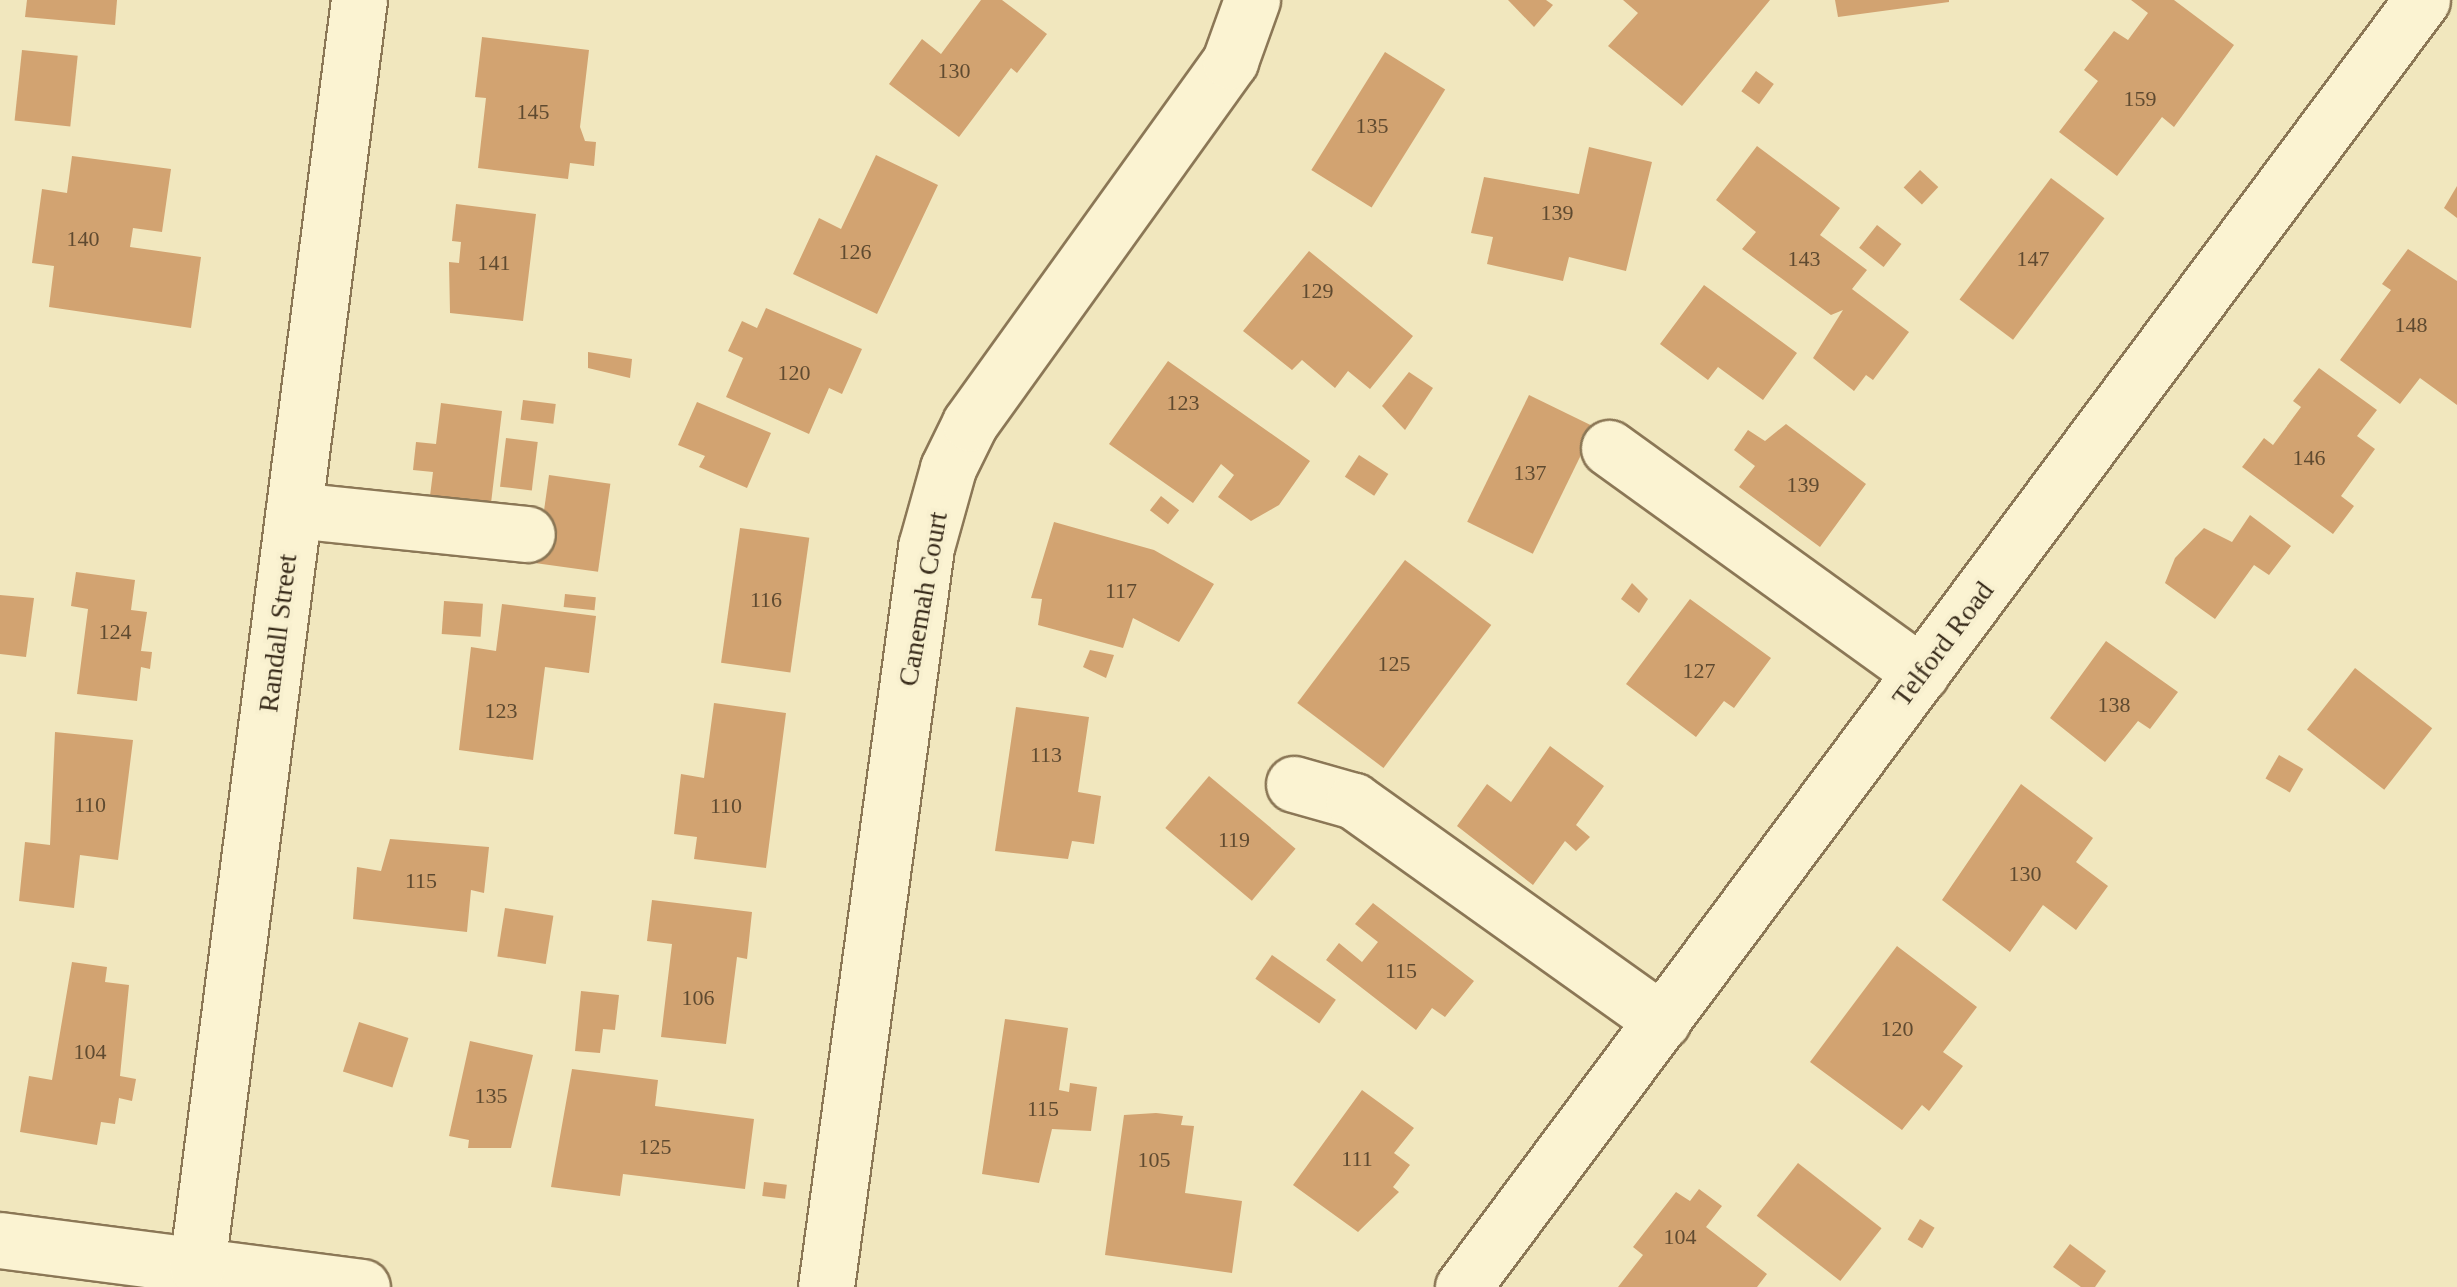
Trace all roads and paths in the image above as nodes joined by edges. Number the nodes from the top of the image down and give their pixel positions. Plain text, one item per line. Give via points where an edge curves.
1 (359, 0) edge
2 (1252, 0) edge
3 (2422, 0) edge
4 (1609, 448) dead end
5 (294, 510) junction
6 (527, 534) dead end
7 (1921, 673) junction
8 (1294, 784) dead end
9 (1662, 1022) junction
10 (0, 1240) edge
11 (197, 1266) junction
12 (275, 1281) edge
13 (362, 1287) edge
14 (826, 1287) edge
15 (1463, 1287) edge

1 - 5 street, Randall Street
2 - 14 street, Canemah Court via 1230,61 970,423 948,468 926,547
3 - 7 street, Telford Road
4 - 7 street
5 - 6 street
5 - 11 street, Randall Street
7 - 9 street, Telford Road
8 - 9 street via 1354,801
9 - 15 street, Telford Road
10 - 11 street
11 - 12 street
12 - 13 street

